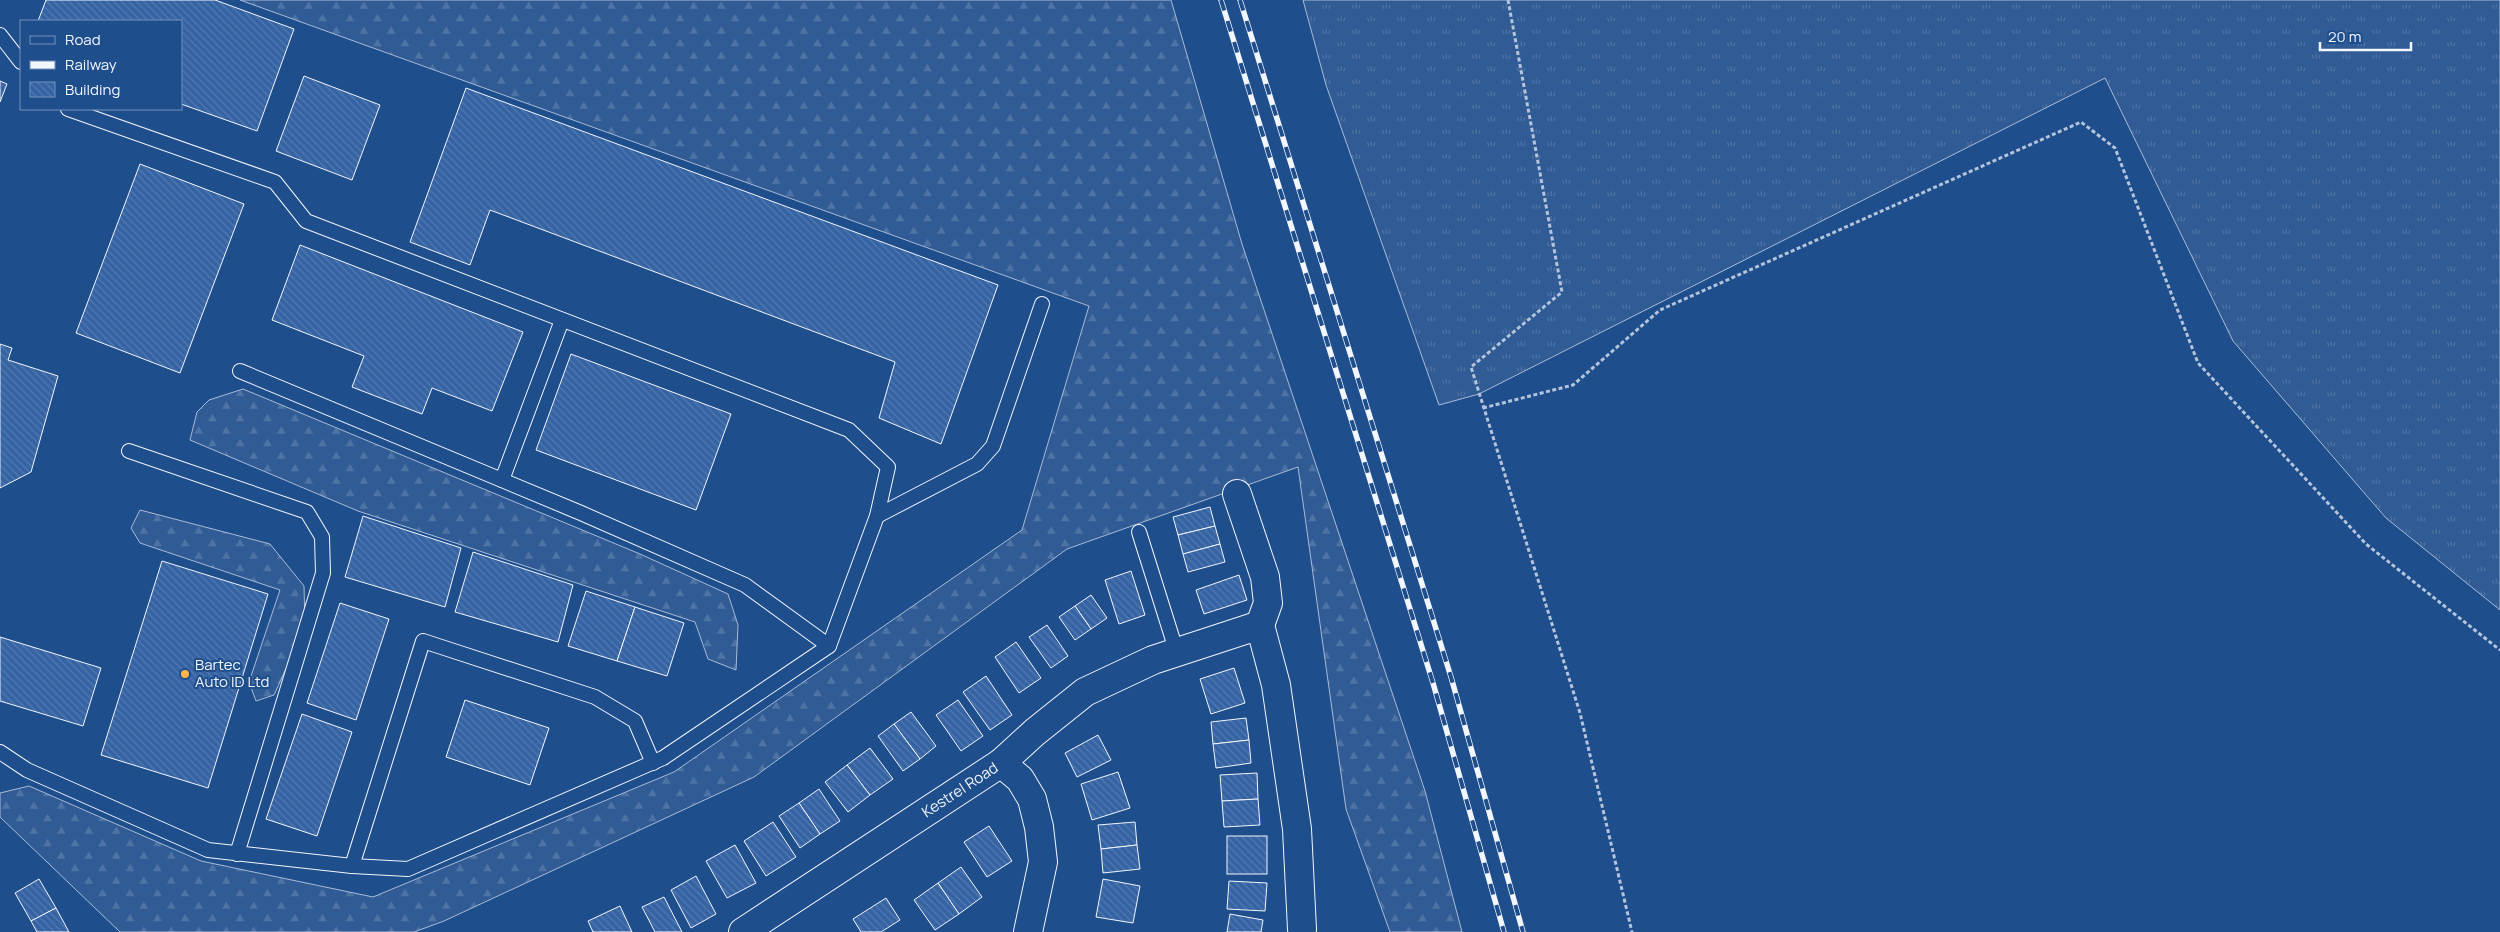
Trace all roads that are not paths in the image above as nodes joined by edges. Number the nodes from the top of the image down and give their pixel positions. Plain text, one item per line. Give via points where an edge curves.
1 (0, 35) edge
2 (20, 61) edge
3 (71, 110) edge
4 (1042, 304) dead end
5 (562, 320) junction
6 (240, 371) dead end
7 (129, 451) dead end
8 (502, 480) junction
9 (1237, 494) dead end
10 (877, 516) junction
11 (1139, 532) dead end
12 (1260, 625) junction
13 (829, 646) junction
14 (1177, 652) junction
15 (0, 752) edge
16 (653, 763) junction
17 (1001, 764) junction
18 (238, 854) junction
19 (352, 866) junction
20 (1302, 930) dead end
21 (743, 932) edge
22 (1028, 932) edge

1 - 2 lane
3 - 5 lane via 275,182 306,221
4 - 10 lane via 993,446 977,464
5 - 8 lane
5 - 10 lane via 849,430 888,467
6 - 8 lane
7 - 18 lane via 307,512 322,537 323,573
8 - 13 lane via 745,585
9 - 12 street via 1265,577 1268,603
10 - 13 lane
11 - 14 lane
12 - 14 street, Kestrel Road
12 - 20 street via 1276,685 1297,829
13 - 16 lane
14 - 17 street, Kestrel Road via 1085,692
15 - 18 lane via 27,770 208,850
16 - 19 lane via 408,869
16 - 19 lane via 635,721 595,697 423,642
17 - 21 street, Kestrel Road
17 - 22 street via 1020,779 1032,799 1039,827 1043,862
18 - 19 lane

